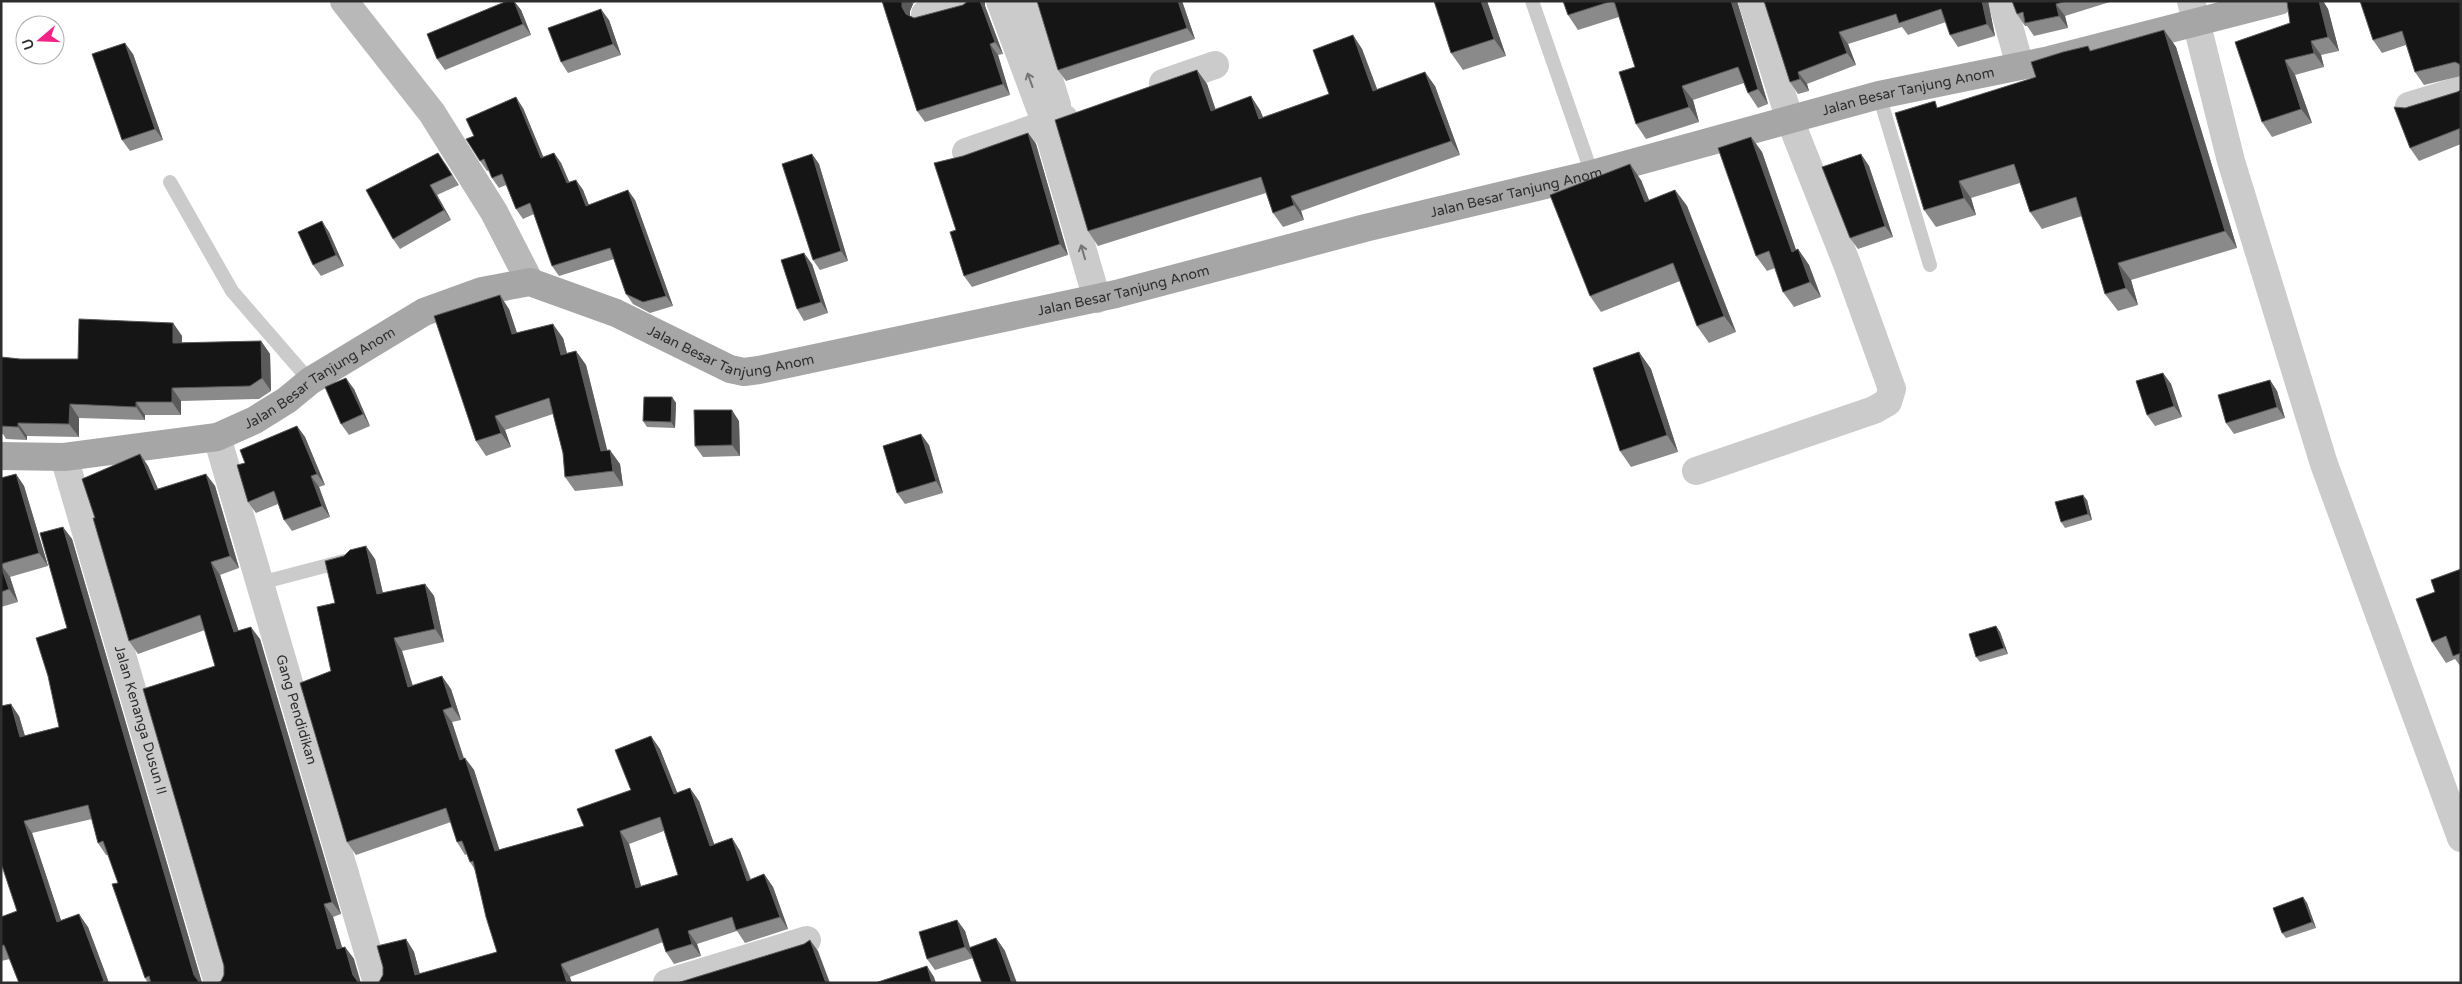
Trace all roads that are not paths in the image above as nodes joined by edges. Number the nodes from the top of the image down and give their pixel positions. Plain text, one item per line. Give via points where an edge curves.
1 (344, 1) edge
2 (966, 1) edge
3 (1000, 1) edge
4 (1025, 1) edge
5 (1532, 1) edge
6 (1752, 1) edge
7 (2002, 1) edge
8 (2279, 1) edge
9 (2193, 12) edge
10 (925, 14) edge
11 (1215, 65) dead end
12 (2020, 66) junction
13 (1143, 90) edge
14 (2461, 90) edge
15 (1879, 95) junction
16 (2409, 106) edge
17 (1088, 109) edge
18 (1790, 120) junction
19 (1054, 121) junction
20 (966, 152) dead end
21 (1592, 174) junction
22 (170, 182) dead end
23 (1930, 265) dead end
24 (530, 282) junction
25 (1106, 296) junction
26 (310, 381) junction
27 (217, 437) junction
28 (1, 456) edge
29 (64, 457) junction
30 (1696, 472) dead end
31 (350, 560) edge
32 (260, 583) junction
33 (2461, 838) edge
34 (807, 940) edge
35 (218, 983) edge
36 (377, 983) edge
37 (666, 983) edge

1 - 24 street via 432,113 494,212
2 - 10 street
19 -> 3 street
4 - 19 street
5 - 21 lane
6 - 18 street
7 - 12 street
8 - 9 main road, Jalan Besar Tanjung Anom
9 - 12 main road, Jalan Besar Tanjung Anom
9 - 33 street via 2231,161 2324,464
11 - 13 street
12 - 15 main road, Jalan Besar Tanjung Anom
14 - 16 street
15 - 18 main road, Jalan Besar Tanjung Anom
15 - 23 lane
17 - 19 street
18 - 21 main road, Jalan Besar Tanjung Anom
18 - 30 street via 1892,388 1888,402 1874,410
19 - 20 street
19 - 25 street
21 - 25 main road, Jalan Besar Tanjung Anom via 1374,226
22 - 26 lane via 232,291
24 - 25 main road, Jalan Besar Tanjung Anom via 616,313 708,359 744,372
24 - 26 main road, Jalan Besar Tanjung Anom via 482,290 424,312
26 - 27 main road, Jalan Besar Tanjung Anom via 256,420
27 - 29 main road, Jalan Besar Tanjung Anom
27 - 32 street, Gang Pendidikan
28 - 29 main road, Jalan Besar Tanjung Anom
29 - 35 street, Jalan Kenanga Dusun II
31 - 32 lane
32 - 36 street, Gang Pendidikan
34 - 37 street

